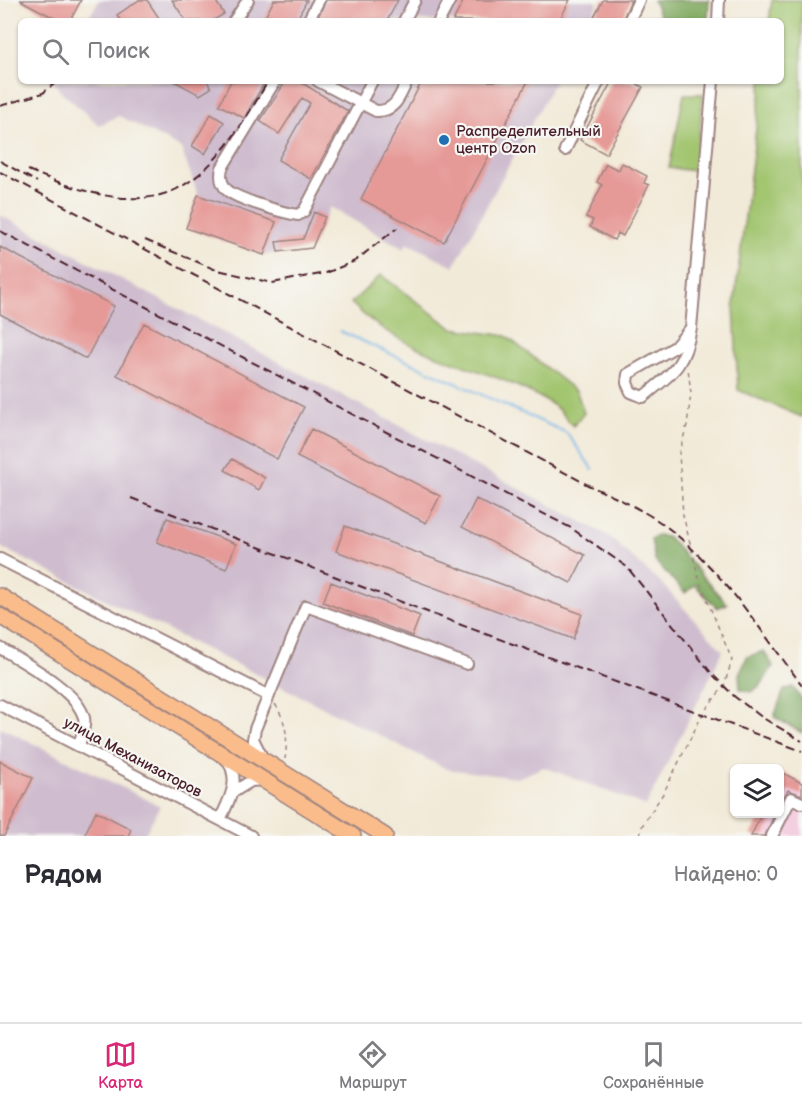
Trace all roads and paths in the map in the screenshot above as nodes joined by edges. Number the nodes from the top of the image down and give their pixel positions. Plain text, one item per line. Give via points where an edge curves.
1 (248, 0) edge
2 (319, 0) edge
3 (415, 0) edge
4 (450, 0) edge
5 (639, 0) edge
6 (719, 0) edge
7 (236, 18) edge
8 (310, 18) edge
9 (406, 18) edge
10 (441, 18) edge
11 (630, 18) edge
12 (717, 18) edge
13 (273, 84) edge
14 (324, 84) edge
15 (370, 84) edge
16 (405, 84) edge
17 (597, 84) edge
18 (713, 84) edge
19 (361, 103) junction
20 (564, 150) dead end
21 (691, 328) junction
22 (687, 352) junction
23 (0, 559) edge
24 (0, 596) edge
25 (0, 616) edge
26 (0, 648) edge
27 (467, 664) dead end
28 (270, 696) junction
29 (0, 705) edge
30 (255, 729) junction
31 (229, 738) junction
32 (79, 745) junction
33 (224, 755) junction
34 (264, 760) junction
35 (284, 763) dead end
36 (264, 780) junction
37 (233, 792) junction
38 (802, 804) edge
39 (220, 820) junction
40 (251, 836) edge
41 (352, 836) edge
42 (385, 836) edge
43 (640, 836) edge
44 (772, 836) edge

1 - 7 street
2 - 8 street
3 - 9 street
4 - 10 street
5 - 11 street
6 - 12 street
13 - 19 street via 222,168 221,177 223,186 232,193 295,215 304,211
14 - 19 street
15 - 19 street
16 - 19 street via 396,102 386,110 375,111
17 - 20 street
18 - 21 street
21 - 22 street
21 - 22 street via 675,347 628,374 631,392 643,397 671,373
22 - 43 path via 691,394 679,453 683,515 700,583 732,660 724,686 703,713
23 - 28 street
24 - 31 highway
25 - 33 highway
26 - 32 street via 77,702 85,720
27 - 28 street via 306,606
28 - 30 street
28 - 35 path via 283,717 288,738
29 - 32 street, улица Механизаторов
30 - 31 street via 248,736
30 - 34 street via 253,739
31 - 34 highway
32 - 39 street, улица Механизаторов
33 - 36 highway
33 - 37 street via 233,770
34 - 42 highway
36 - 37 street via 251,781
36 - 41 highway
37 - 39 street
38 - 44 street via 791,798
39 - 40 street, улица Механизаторов

